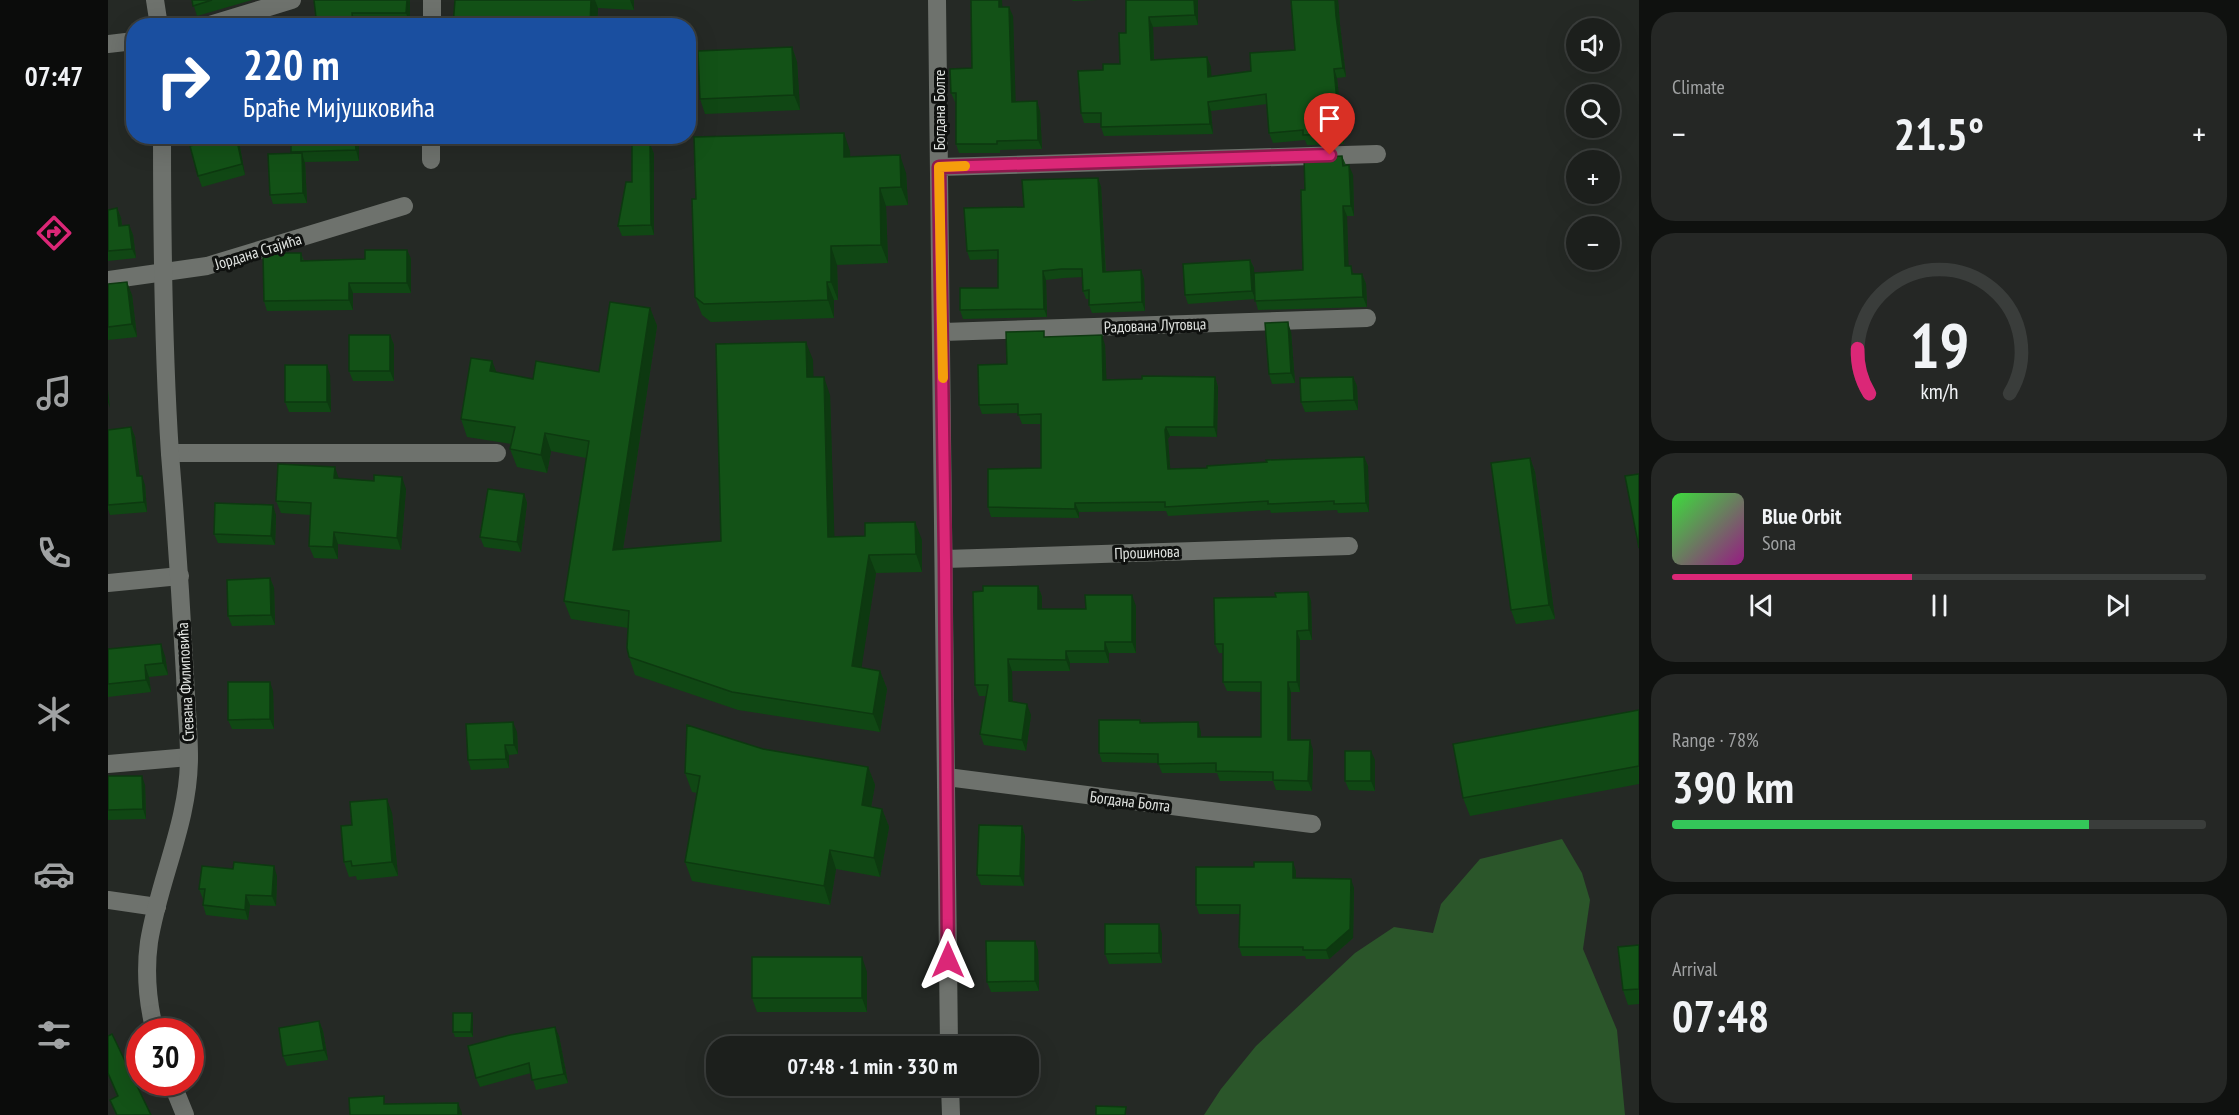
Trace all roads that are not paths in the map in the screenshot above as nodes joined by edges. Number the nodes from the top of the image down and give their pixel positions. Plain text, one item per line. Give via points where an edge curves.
1 (155, 0) edge
2 (292, 0) edge
3 (432, 0) edge
4 (937, 0) edge
5 (158, 18) edge
6 (232, 18) edge
7 (432, 18) edge
8 (126, 42) edge
9 (108, 44) edge
10 (162, 144) edge
11 (431, 144) edge
12 (1377, 154) dead end
13 (431, 160) dead end
14 (939, 167) junction
15 (404, 206) dead end
16 (162, 274) junction
17 (108, 280) edge
18 (1366, 318) dead end
19 (943, 332) junction
20 (170, 453) junction
21 (497, 453) dead end
22 (1349, 546) dead end
23 (945, 559) junction
24 (180, 576) junction
25 (108, 583) edge
26 (189, 757) junction
27 (108, 764) edge
28 (947, 777) junction
29 (1312, 824) dead end
30 (108, 900) edge
31 (157, 907) junction
32 (152, 1018) edge
33 (949, 1036) edge
34 (177, 1096) edge
35 (950, 1096) edge
36 (185, 1115) edge
37 (951, 1115) edge

1 - 5 street
2 - 6 street
3 - 7 street
4 - 14 street, Богдана Болте
8 - 9 street
10 - 16 street, Стевана Филиповића
11 - 13 street
12 - 14 street
14 - 19 street, Богдана Болте
15 - 16 street, Јордана Стајића via 207,266
16 - 17 street, Јордана Стајића
16 - 20 street, Стевана Филиповића
18 - 19 street, Радована Лутовца
19 - 23 street, Богдана Болте
20 - 21 street
20 - 24 street, Стевана Филиповића
22 - 23 street, Прошинова
23 - 28 street, Богдана Болте
24 - 25 street
24 - 26 street, Стевана Филиповића
26 - 27 street
26 - 31 street, Стевана Филиповића via 187,796
28 - 29 street, Богдана Болта
28 - 33 street, Богдана Болте
30 - 31 street
31 - 32 street, Стевана Филиповића via 147,968
34 - 36 street
35 - 37 street

